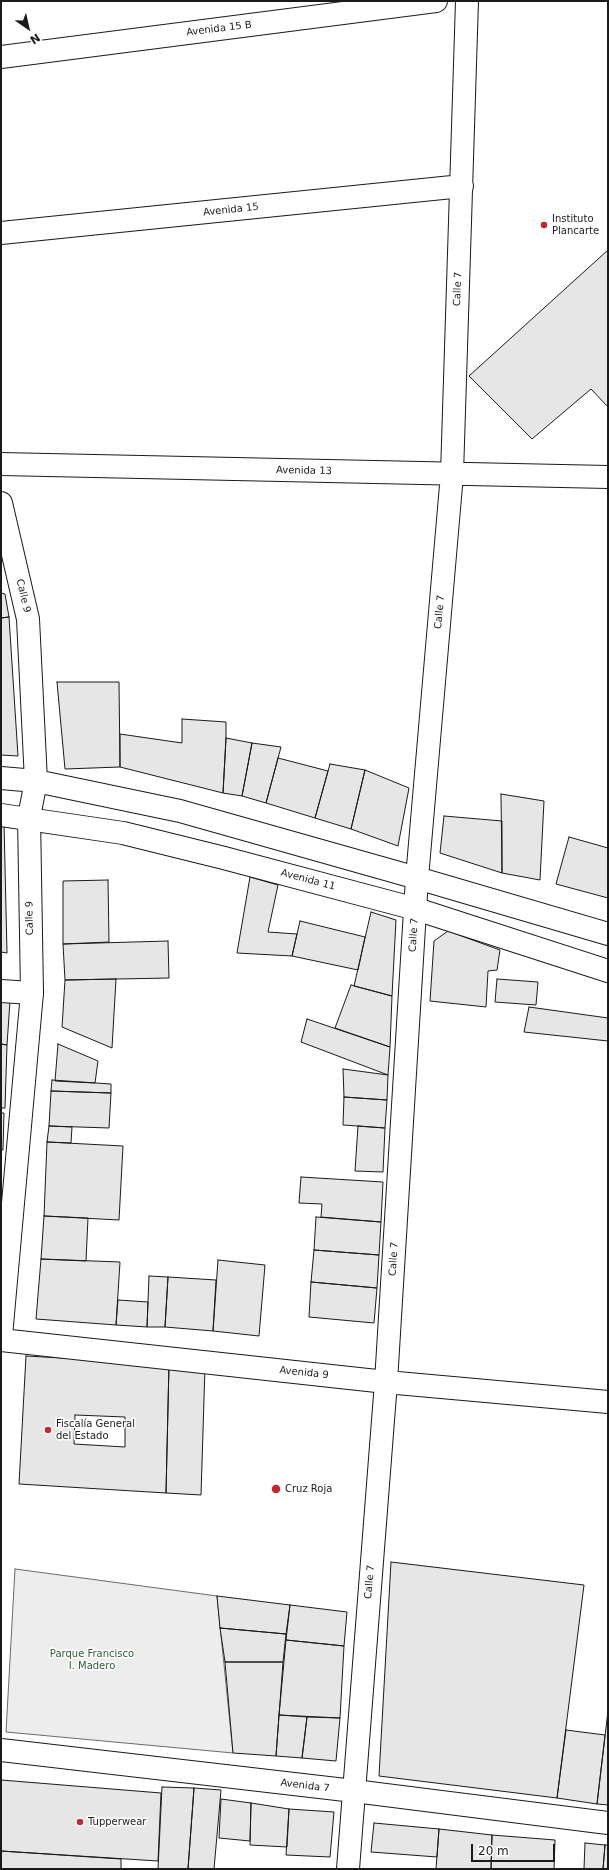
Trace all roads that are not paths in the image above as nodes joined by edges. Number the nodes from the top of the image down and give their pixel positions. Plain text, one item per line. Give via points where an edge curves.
1 (436, 1) edge
2 (468, 1) edge
3 (1, 57) edge
4 (462, 186) junction
5 (1, 233) edge
6 (1, 464) edge
7 (452, 474) junction
8 (608, 477) edge
9 (1, 503) edge
10 (1, 778) edge
11 (36, 781) junction
12 (1, 814) edge
13 (29, 817) junction
14 (417, 878) junction
15 (416, 909) junction
16 (608, 934) edge
17 (608, 971) edge
18 (1, 991) edge
19 (32, 994) junction
20 (1, 1336) edge
21 (1, 1340) edge
22 (386, 1382) junction
23 (608, 1402) edge
24 (1, 1750) edge
25 (354, 1791) junction
26 (608, 1823) edge
27 (348, 1869) edge

1 - 3 street, Avenida 15 B
2 - 4 street, Calle 7
4 - 5 street, Avenida 15
4 - 7 street, Calle 7
6 - 7 street, Avenida 13
7 - 8 street, Avenida 13
7 - 14 street, Calle 7
9 - 11 street, Calle 9 via 28,619
10 - 11 street
11 - 13 street, Calle 9
11 - 14 street via 180,811
12 - 13 street, Avenida 11
13 - 15 street, Avenida 11 via 123,833
13 - 19 street, Calle 9
14 - 15 street, Calle 7
14 - 16 street
15 - 17 street, Avenida 11
15 - 22 street, Calle 7
18 - 19 street
19 - 20 street, Calle 9
21 - 22 street, Avenida 9
22 - 23 street, Avenida 9
22 - 25 street, Calle 7
24 - 25 street, Avenida 7
25 - 26 street, Avenida 7
25 - 27 street, Calle 7

